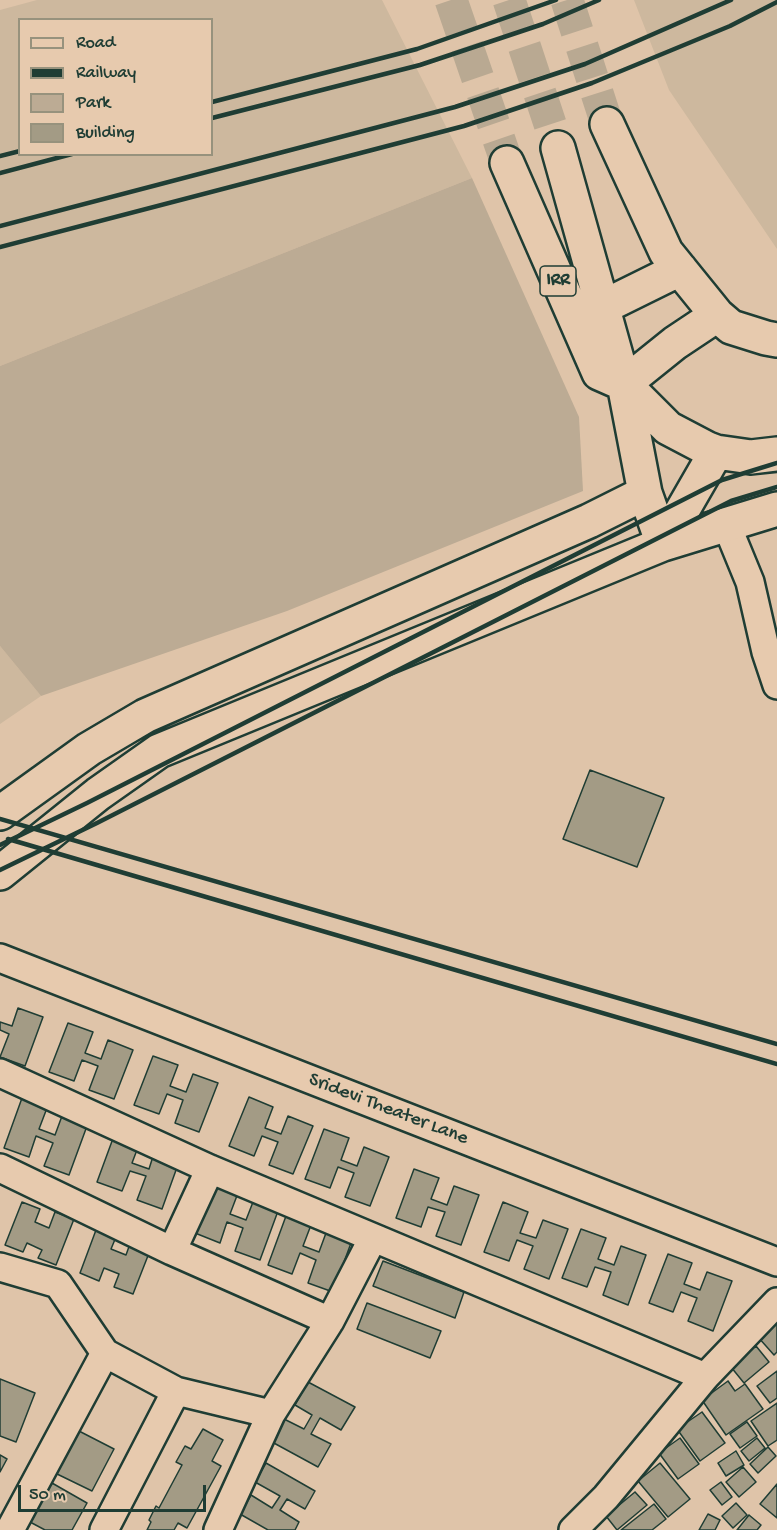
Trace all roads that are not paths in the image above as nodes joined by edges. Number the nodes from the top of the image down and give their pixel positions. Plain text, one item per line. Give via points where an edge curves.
1 (607, 124) tunnel mouth
2 (558, 148) tunnel mouth
3 (507, 163) tunnel mouth
4 (680, 269) junction
5 (603, 308) junction
6 (717, 315) junction
7 (777, 340) edge
8 (624, 384) junction
9 (716, 452) junction
10 (777, 454) edge
11 (645, 493) junction
12 (777, 509) edge
13 (727, 526) junction
14 (663, 544) junction
15 (777, 685) edge
16 (0, 813) edge
17 (0, 873) edge
18 (0, 958) edge
19 (0, 1073) edge
20 (0, 1168) edge
21 (210, 1169) junction
22 (373, 1238) junction
23 (172, 1251) junction
24 (777, 1262) edge
25 (0, 1267) edge
26 (777, 1302) edge
27 (330, 1321) junction
28 (105, 1353) junction
29 (705, 1377) junction
30 (176, 1391) junction
31 (271, 1414) junction
32 (10, 1530) edge
33 (104, 1530) edge
34 (218, 1530) edge
35 (573, 1530) edge

1 - 4 main road via 666,252
2 - 5 main road, IRR
3 - 8 main road, IRR via 598,373
4 - 5 main road
4 - 6 main road
5 - 8 main road, IRR
6 - 7 main road via 731,327
6 - 8 main road
8 - 9 main road, IRR via 668,428
8 - 11 main road, IRR
9 - 10 main road, IRR via 751,457
9 - 14 main road
11 - 14 main road, IRR
11 - 16 main road via 590,521 145,716 89,749
12 - 13 main road
13 - 14 main road
13 - 15 street via 750,582
14 - 17 main road via 159,751 98,794
18 - 24 street, Sridevi Theater Lane
19 - 21 street
20 - 23 street
21 - 22 street
21 - 23 street
22 - 27 street
22 - 29 street
23 - 27 street
25 - 28 street via 58,1284
26 - 29 street
27 - 31 street
28 - 30 street
28 - 32 street
29 - 35 street via 606,1497
30 - 31 street
30 - 33 street
31 - 34 street

